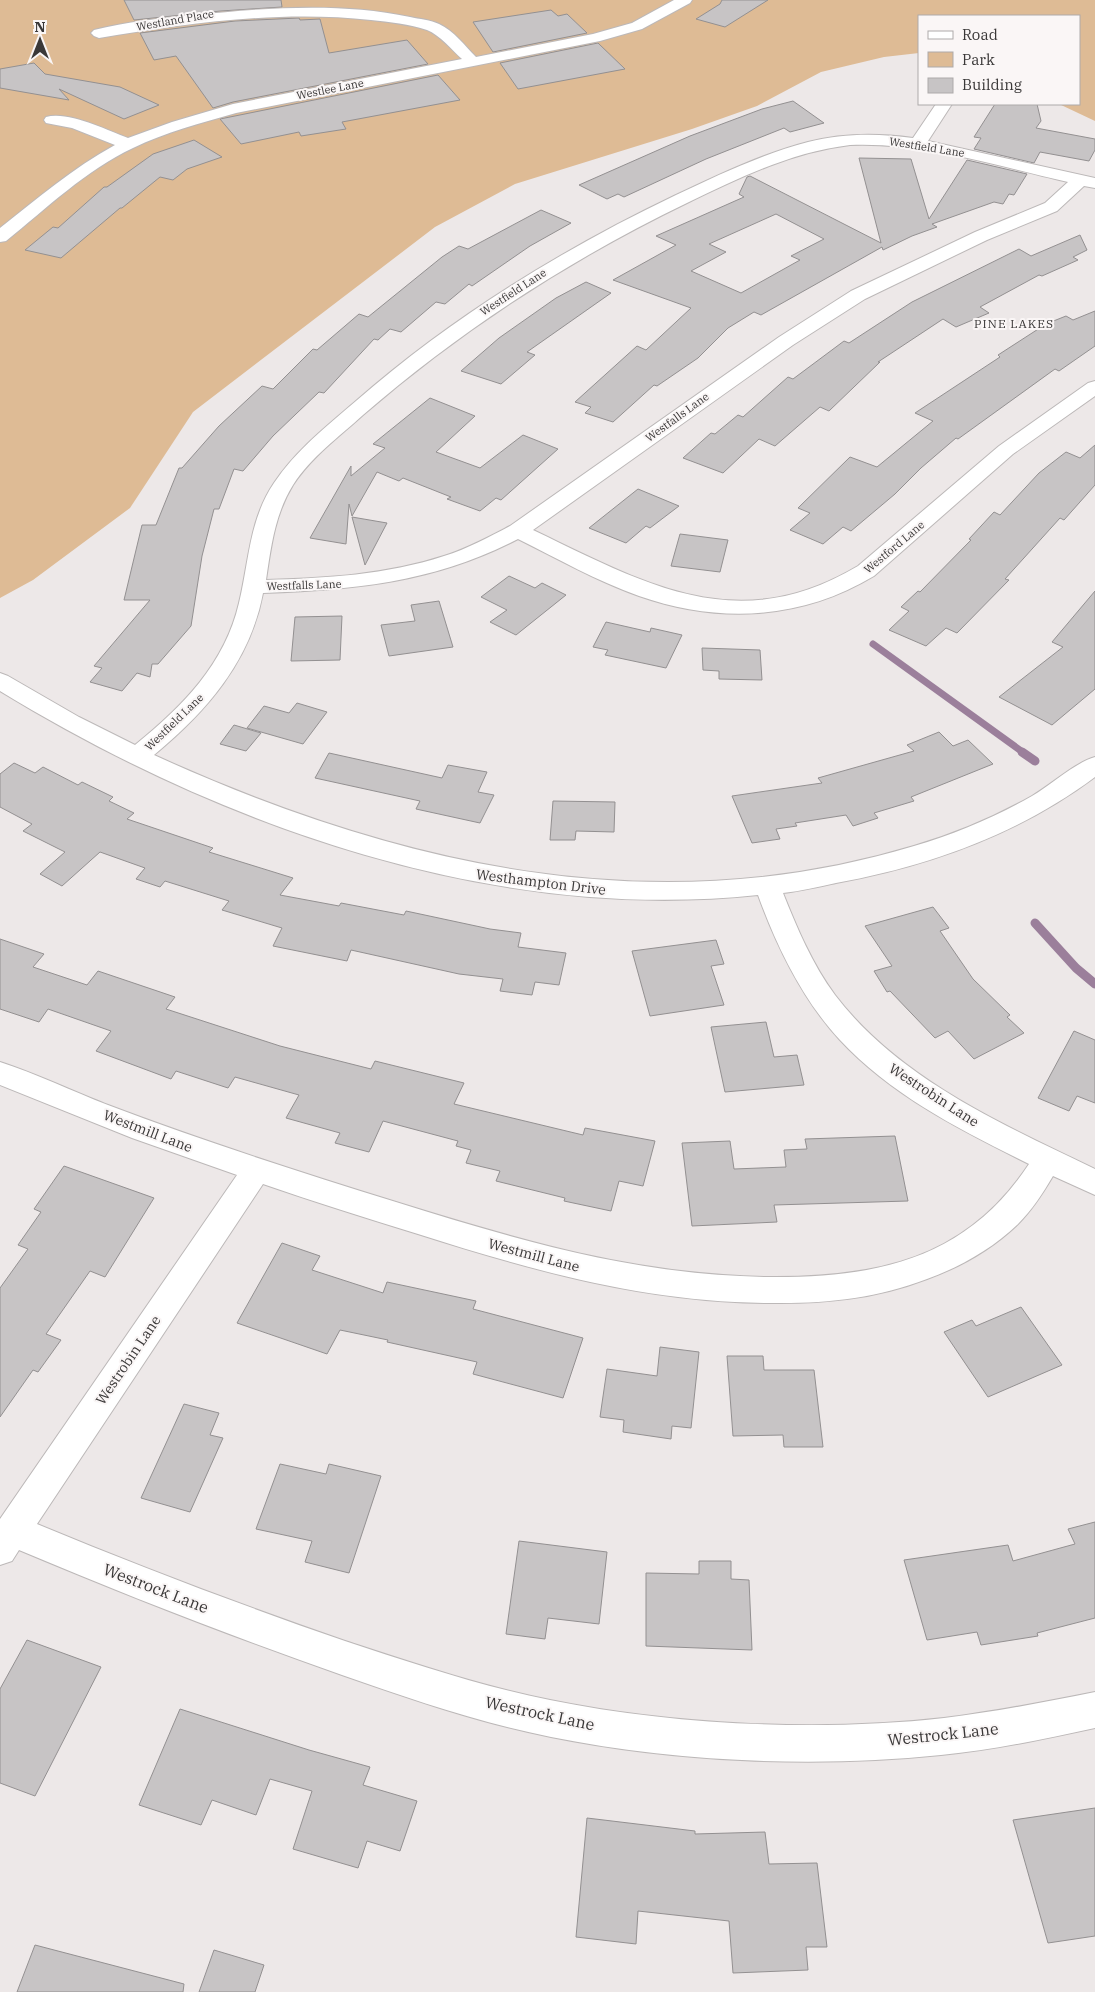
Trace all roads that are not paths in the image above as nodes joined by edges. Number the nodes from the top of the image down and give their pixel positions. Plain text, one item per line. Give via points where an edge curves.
1 (685, 0) edge
2 (100, 34) dead end
3 (473, 62) junction
4 (943, 105) edge
5 (52, 120) dead end
6 (918, 143) junction
7 (128, 144) junction
8 (1087, 181) edge
9 (0, 237) edge
10 (1095, 386) edge
11 (518, 531) junction
12 (253, 587) junction
13 (0, 681) edge
14 (136, 758) junction
15 (1095, 765) edge
16 (768, 886) junction
17 (0, 1073) edge
18 (1048, 1160) junction
19 (256, 1171) junction
20 (1095, 1183) edge
21 (6, 1539) edge
22 (1095, 1710) edge

1 - 3 street, Westlee Lane via 629,29
2 - 3 street, Westland Place via 265,4 334,3 388,10 417,20 447,37
3 - 7 street, Westlee Lane via 233,109
4 - 6 street
5 - 7 street via 84,126
6 - 8 street, Westfield Lane
6 - 12 street, Westfield Lane via 846,140 800,148 767,160 609,234 516,290 411,364 294,469 264,521
7 - 9 street, Westlee Lane via 78,174
8 - 11 street, Westfalls Lane via 1051,207 981,236 858,295 786,341
10 - 11 street, Westford Lane via 1006,450 866,572 814,597 755,606 696,604 639,588
11 - 12 street, Westfalls Lane via 474,554 422,571 357,582
12 - 14 street, Westfield Lane via 242,631 215,680 184,716
13 - 14 street, Westhampton Drive via 67,722
14 - 16 street, Westhampton Drive via 223,796 308,826 468,873 606,891 688,892
15 - 16 street, Westhampton Drive via 1020,814 946,847 850,872
16 - 18 street, Westrobin Lane via 782,926 806,972 826,1003 870,1051 915,1086
17 - 19 street, Westmill Lane
18 - 19 street, Westmill Lane via 1017,1205 1001,1221 950,1256 890,1279 818,1290 700,1288 602,1273 500,1246
18 - 20 street, Westrobin Lane
19 - 21 street, Westrobin Lane
21 - 22 street, Westrock Lane via 115,1573 293,1641 464,1696 558,1720 660,1734 762,1742 874,1742 978,1732

